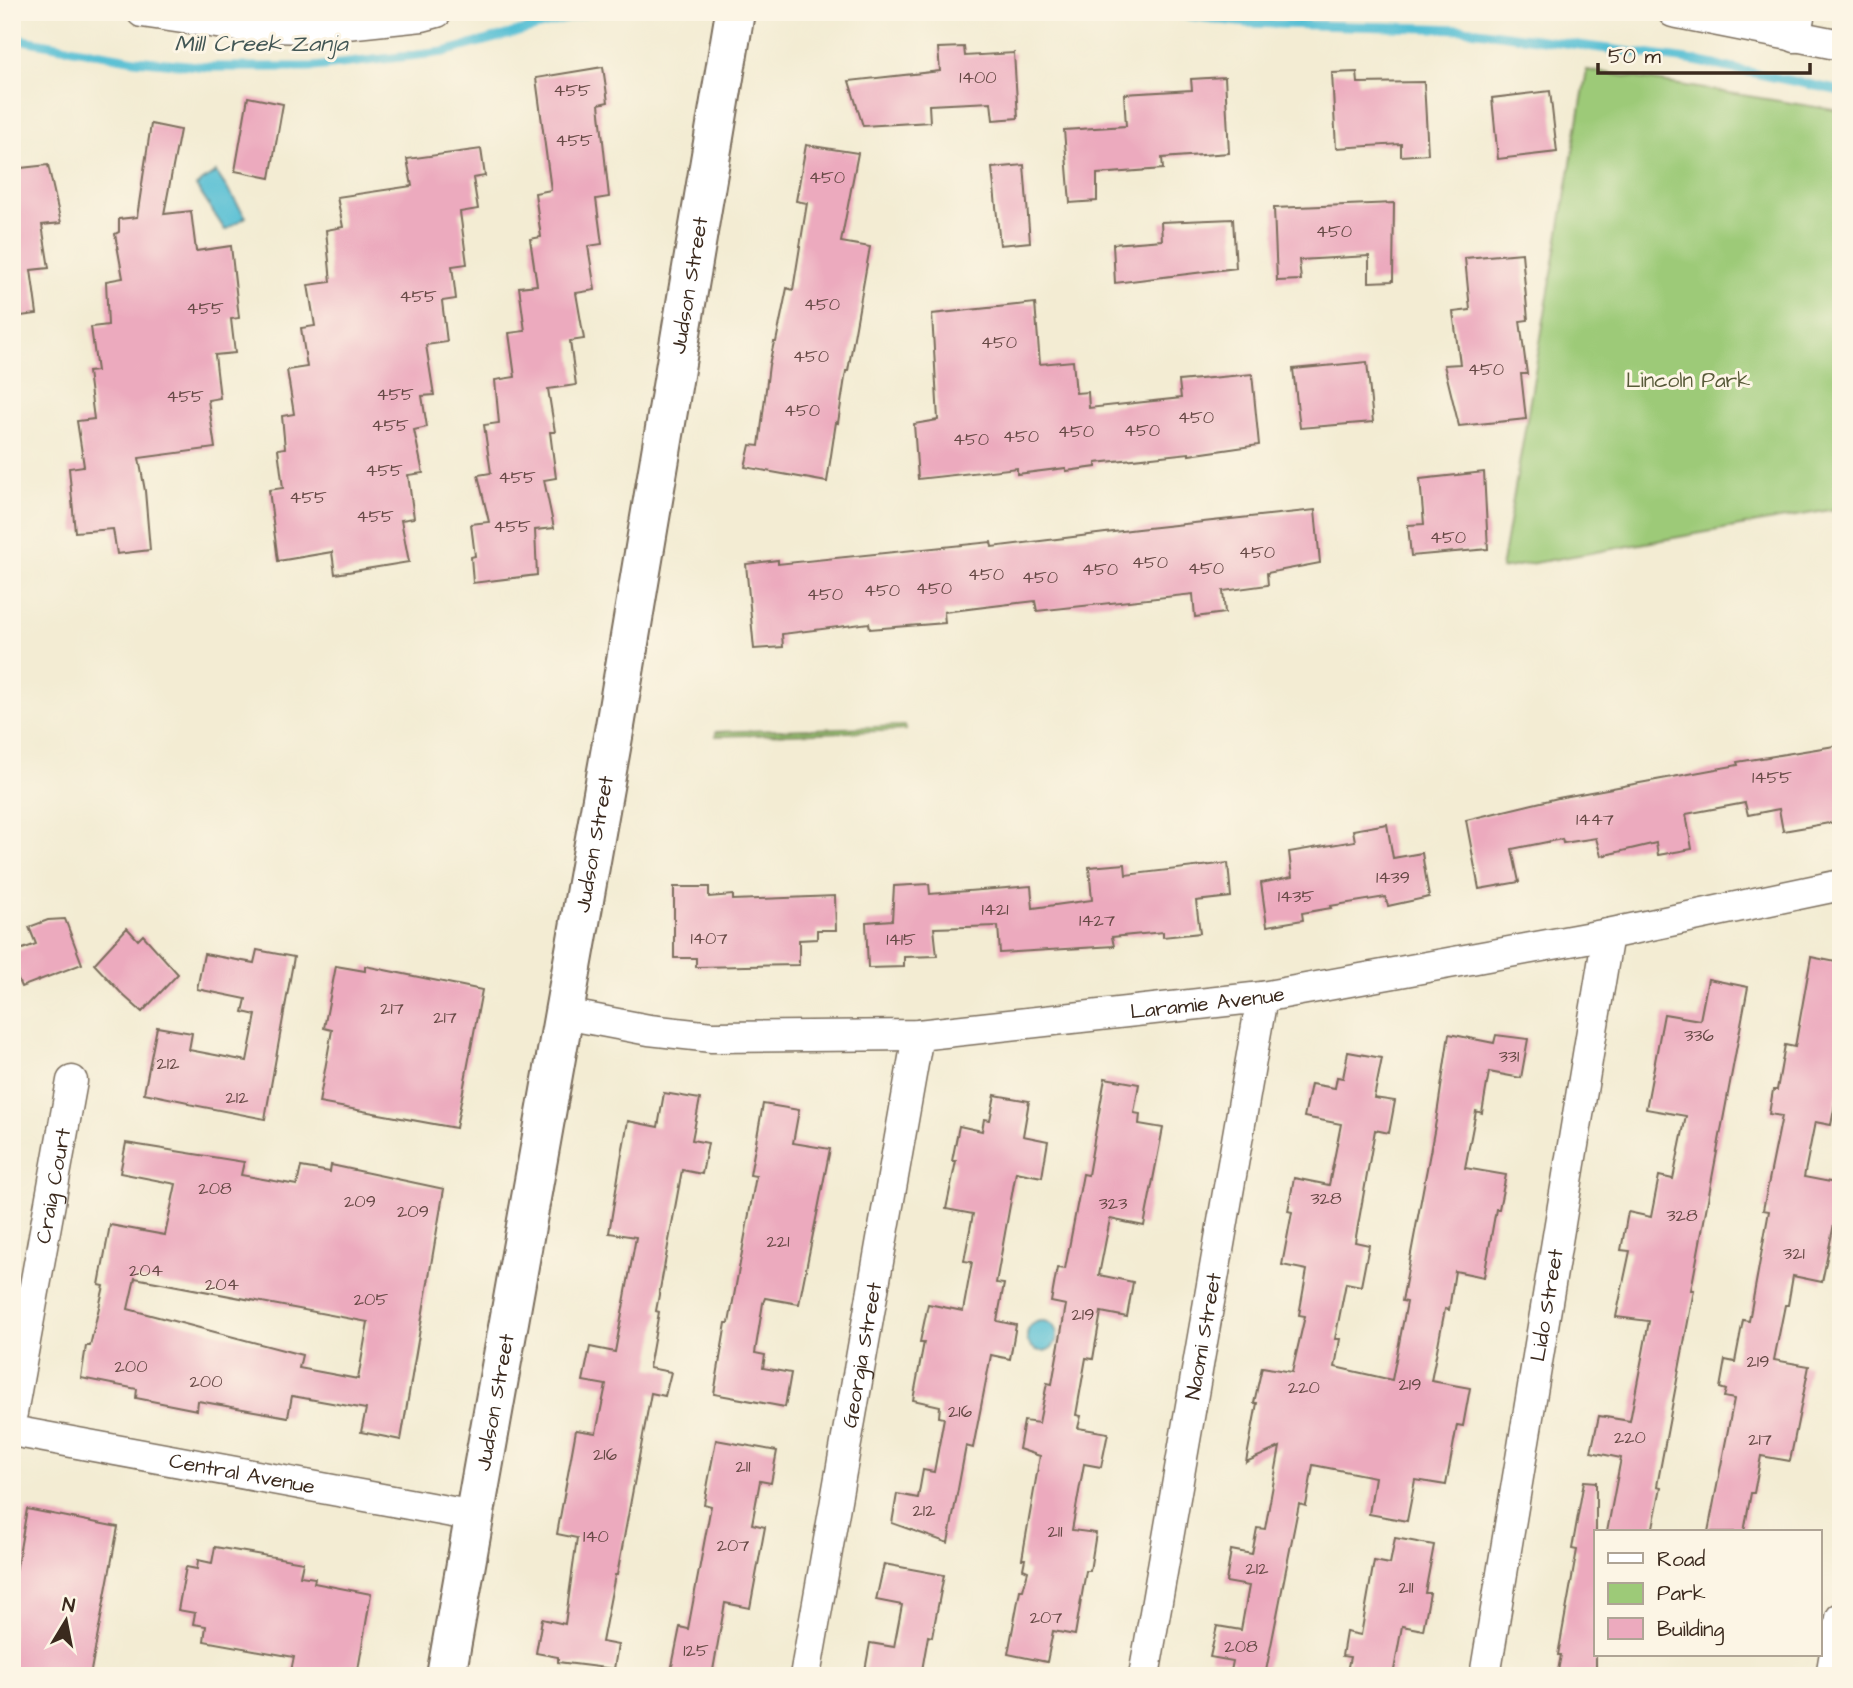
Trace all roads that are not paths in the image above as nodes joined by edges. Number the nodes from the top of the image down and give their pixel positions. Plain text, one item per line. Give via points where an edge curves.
1 (142, 12) edge
2 (438, 12) edge
3 (735, 12) edge
4 (1673, 12) edge
5 (1797, 25) edge
6 (1841, 45) edge
7 (1841, 885) edge
8 (1608, 934) junction
9 (1262, 997) junction
10 (565, 1014) junction
11 (918, 1035) junction
12 (72, 1081) dead end
13 (12, 1413) edge
14 (12, 1430) edge
15 (474, 1516) junction
16 (1841, 1618) edge
17 (446, 1676) edge
18 (805, 1676) edge
19 (1144, 1676) edge
20 (1485, 1676) edge
21 (1831, 1676) edge

1 - 2 street via 237,26 309,27
3 - 10 main road, Judson Street
4 - 5 street
5 - 6 street
7 - 8 street, Laramie Avenue
8 - 9 street, Laramie Avenue
8 - 20 street, Lido Street
9 - 11 street, Laramie Avenue
9 - 19 street, Naomi Street
10 - 11 street, Laramie Avenue via 712,1037
10 - 15 main road, Judson Street
11 - 18 street, Georgia Street
12 - 13 street, Craig Court
14 - 15 street, Central Avenue
15 - 17 main road, Judson Street
16 - 21 street

